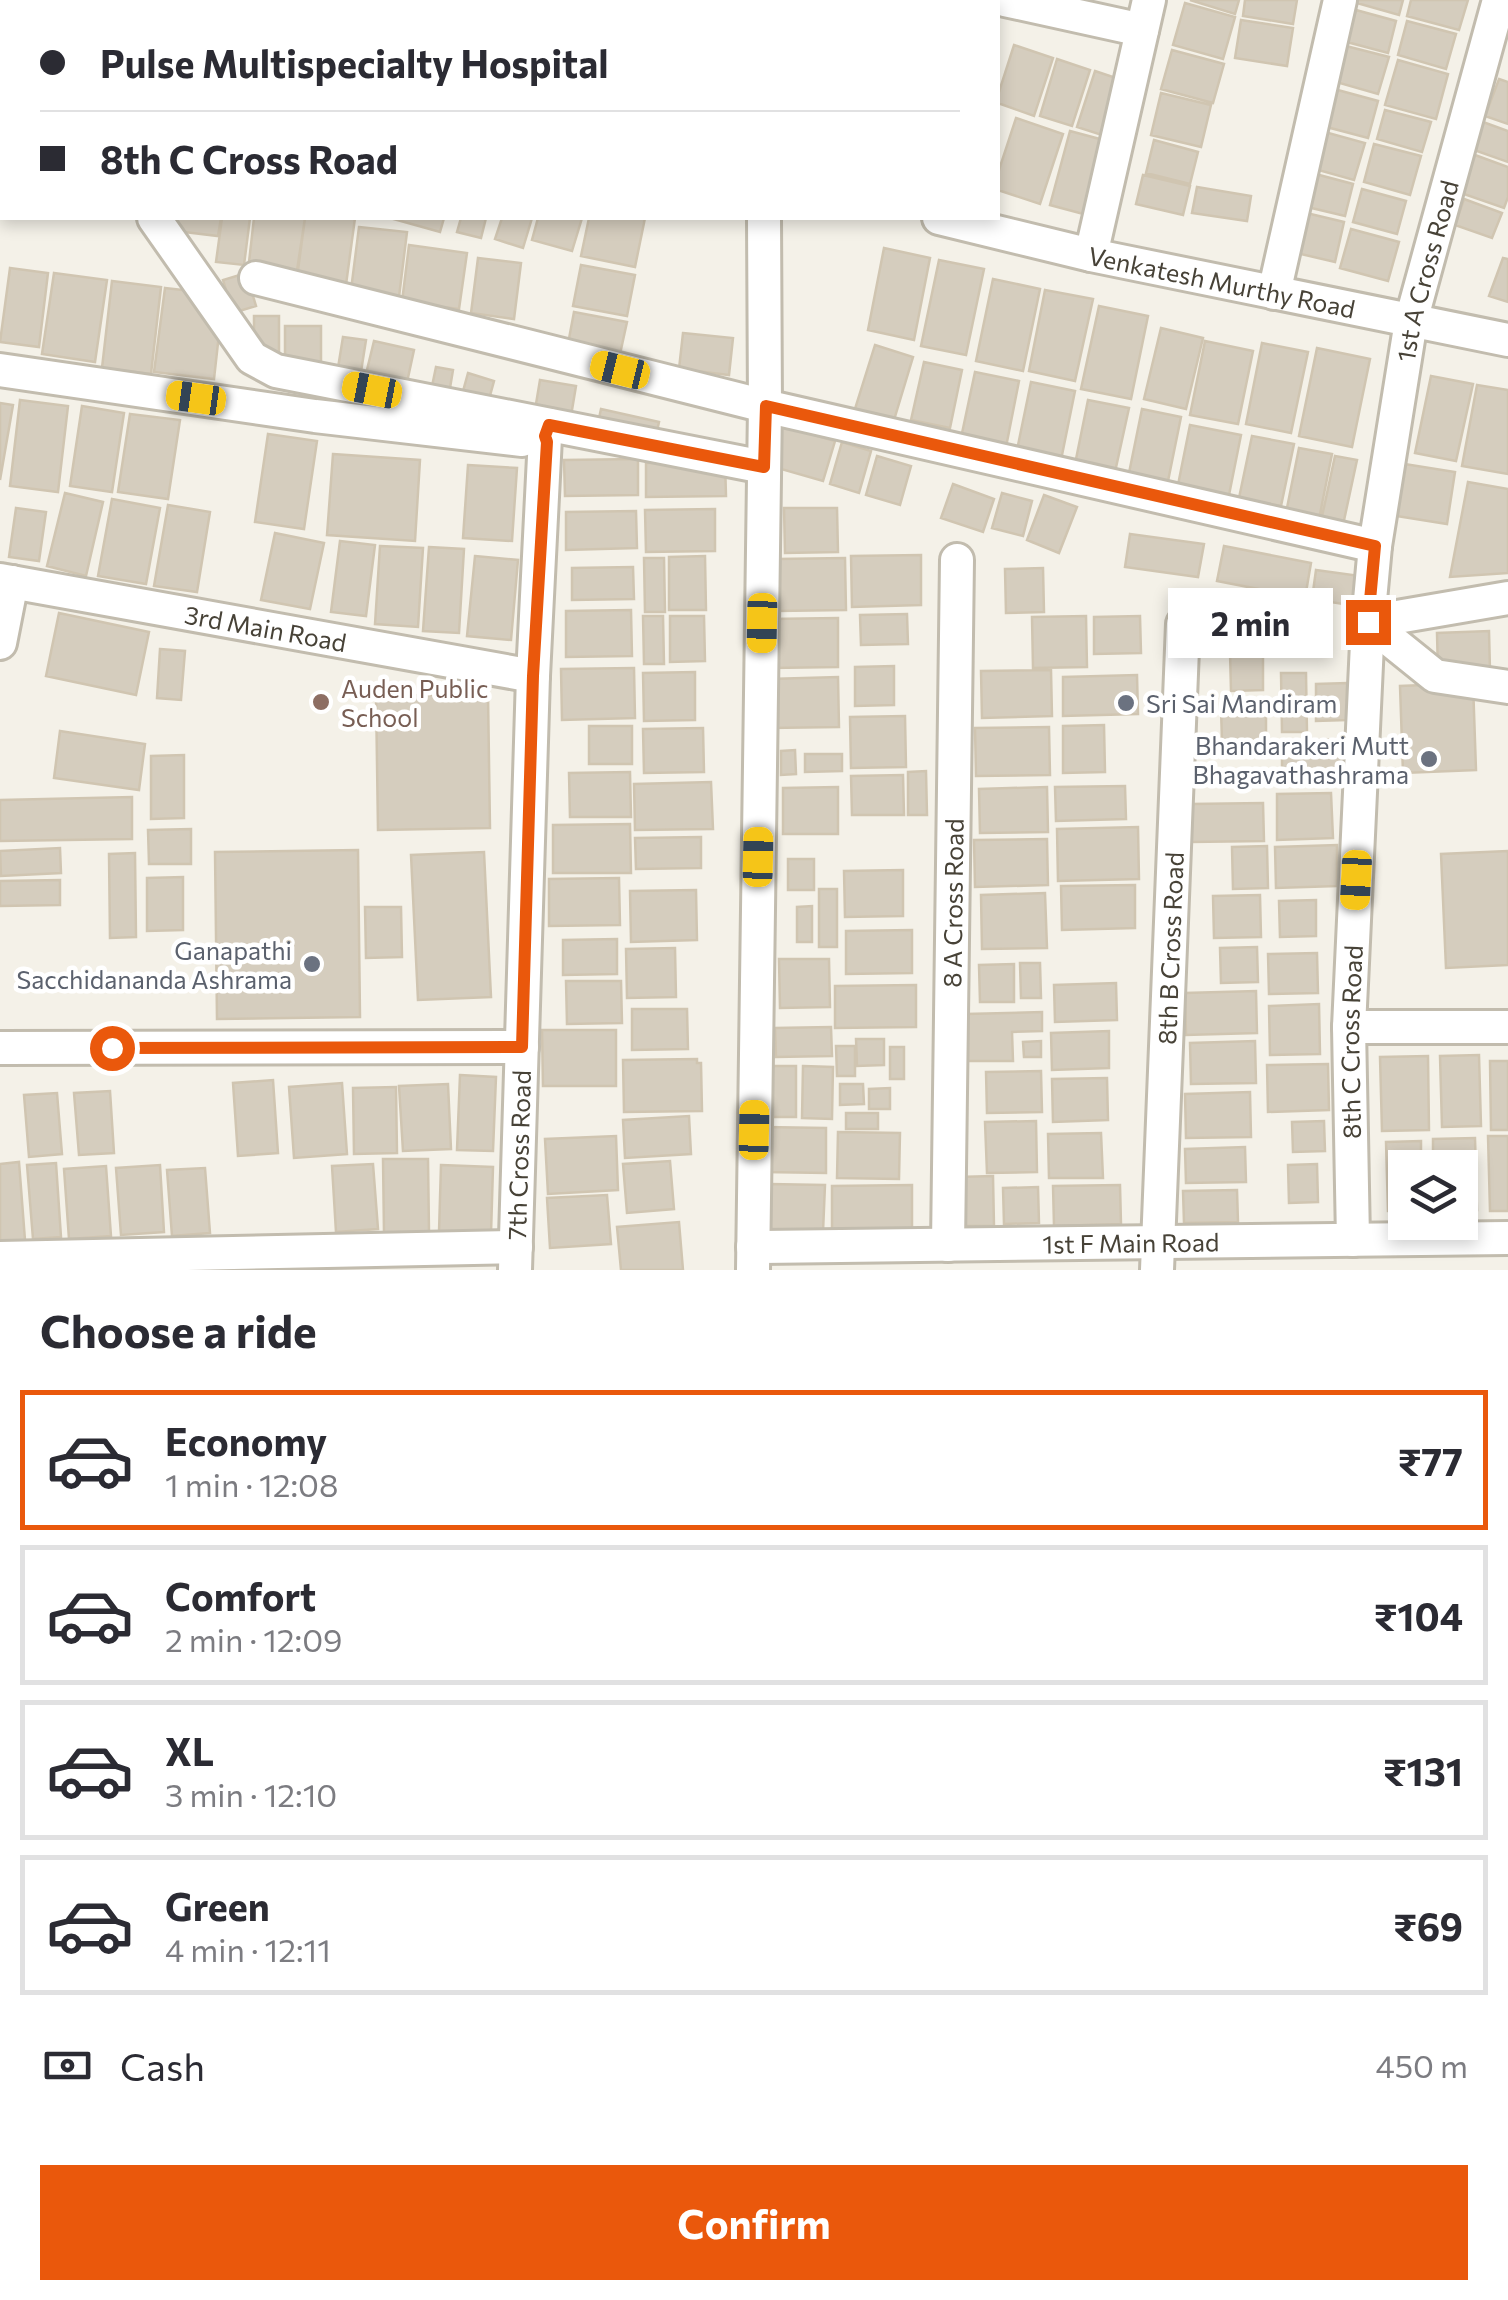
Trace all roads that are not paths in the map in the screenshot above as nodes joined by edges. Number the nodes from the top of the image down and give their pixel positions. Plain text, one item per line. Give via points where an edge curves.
1 (1006, 0) edge
2 (1340, 0) edge
3 (1499, 0) edge
4 (1146, 15) edge
5 (155, 220) edge
6 (764, 220) edge
7 (947, 220) edge
8 (1092, 255) junction
9 (256, 278) dead end
10 (1274, 293) junction
11 (1411, 321) junction
12 (1508, 340) edge
13 (0, 370) edge
14 (766, 406) junction
15 (548, 434) junction
16 (764, 467) junction
17 (1375, 546) junction
18 (957, 560) dead end
19 (6, 581) edge
20 (1508, 598) edge
21 (1368, 622) junction
22 (1183, 624) dead end
23 (0, 643) edge
24 (533, 676) junction
25 (1508, 687) edge
26 (1349, 1026) junction
27 (1508, 1027) edge
28 (522, 1047) junction
29 (0, 1048) edge
30 (1508, 1238) edge
31 (1353, 1240) junction
32 (948, 1244) junction
33 (1158, 1256) edge
34 (0, 1258) edge
35 (516, 1259) edge
36 (753, 1259) edge

1 - 4 street
2 - 10 street
3 - 11 street, 1st A Cross Road
4 - 8 street
5 - 15 street via 252,358 276,371
6 - 14 street
7 - 8 street, Venkatesh Murthy Road
8 - 10 street, Venkatesh Murthy Road
9 - 14 street
10 - 11 street, Venkatesh Murthy Road
11 - 12 street, Venkatesh Murthy Road
11 - 17 street, 1st A Cross Road
13 - 15 street via 314,416
14 - 16 street
14 - 17 street
15 - 16 street
15 - 24 street, 7th Cross Road
16 - 36 street
17 - 21 street, 8th C Cross Road
18 - 32 street, 8 A Cross Road
19 - 23 street
19 - 24 street, 3rd Main Road
20 - 21 street
21 - 25 street via 1434,676
21 - 26 street, 8th C Cross Road
22 - 33 street, 8th B Cross Road
24 - 28 street, 7th Cross Road
26 - 27 street
26 - 31 street, 8th C Cross Road
28 - 29 street
28 - 35 street, 7th Cross Road
30 - 31 street, 1st F Main Road
31 - 33 street, 1st F Main Road
32 - 33 street, 1st F Main Road
32 - 36 street, 1st F Main Road
34 - 35 street

